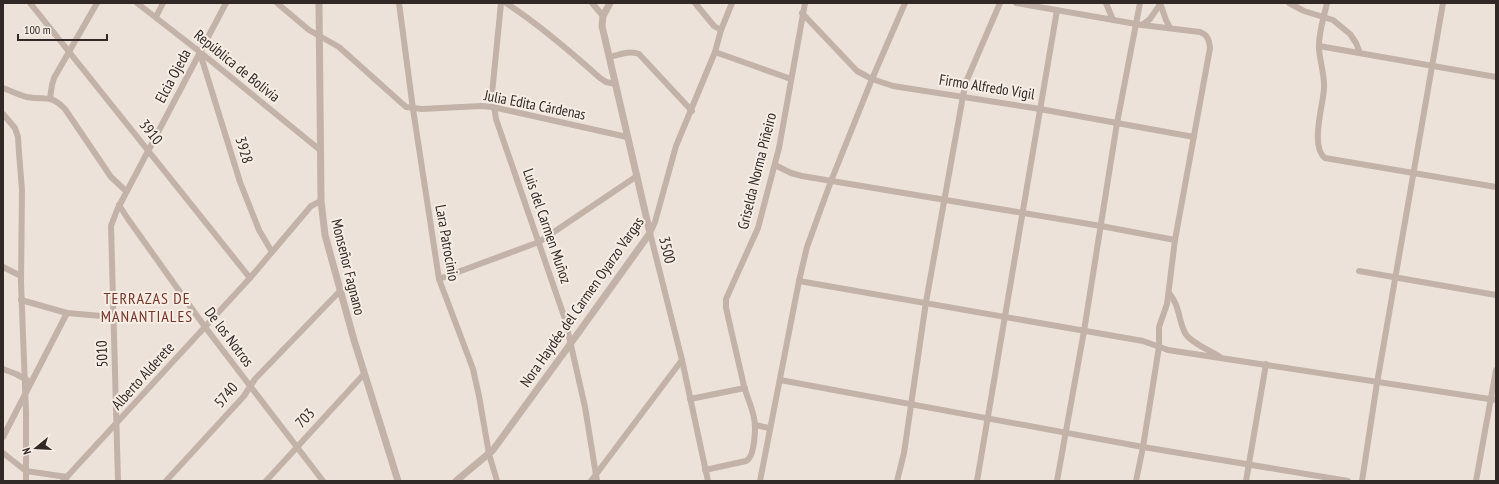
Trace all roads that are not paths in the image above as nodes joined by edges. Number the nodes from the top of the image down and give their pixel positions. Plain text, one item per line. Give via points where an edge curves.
1 (30, 3) edge
2 (97, 3) edge
3 (137, 3) edge
4 (163, 3) edge
5 (226, 3) edge
6 (277, 3) edge
7 (319, 3) edge
8 (399, 3) edge
9 (501, 3) edge
10 (506, 3) edge
11 (592, 3) edge
12 (610, 3) edge
13 (695, 3) edge
14 (732, 3) edge
15 (805, 3) edge
16 (905, 3) edge
17 (1000, 3) edge
18 (1016, 3) edge
19 (1106, 3) edge
20 (1140, 3) edge
21 (1161, 3) edge
22 (1289, 3) edge
23 (1327, 3) edge
24 (1443, 3) edge
25 (1057, 10) junction
26 (802, 13) junction
27 (603, 16) junction
28 (1324, 17) junction
29 (156, 18) junction
30 (1113, 20) junction
31 (1139, 24) junction
32 (1170, 28) junction
33 (721, 30) junction
34 (319, 36) junction
35 (1319, 46) junction
36 (70, 51) junction
37 (200, 52) junction
38 (715, 52) junction
39 (1360, 53) junction
40 (609, 57) junction
41 (1432, 66) junction
42 (1496, 77) edge
43 (791, 79) junction
44 (872, 79) junction
45 (615, 84) junction
46 (3, 88) edge
47 (963, 96) junction
48 (50, 98) junction
49 (493, 107) junction
50 (413, 109) junction
51 (1040, 109) junction
52 (692, 111) junction
53 (3, 114) edge
54 (1117, 123) junction
55 (627, 137) junction
56 (1194, 137) junction
57 (149, 150) junction
58 (320, 150) junction
59 (775, 165) junction
60 (1414, 173) junction
61 (637, 176) junction
62 (831, 181) junction
63 (1496, 187) edge
64 (126, 191) junction
65 (944, 200) junction
66 (321, 201) junction
67 (119, 205) junction
68 (1022, 213) junction
69 (111, 226) joint
70 (1100, 226) junction
71 (650, 233) junction
72 (1175, 240) junction
73 (539, 242) junction
74 (272, 252) junction
75 (3, 267) edge
76 (1359, 271) dead end
77 (21, 276) junction
78 (1396, 277) junction
79 (250, 278) junction
80 (439, 279) junction
81 (799, 281) junction
82 (340, 292) junction
83 (1169, 293) junction
84 (1496, 294) edge
85 (21, 300) junction
86 (926, 302) junction
87 (67, 313) junction
88 (1005, 316) junction
89 (113, 317) junction
90 (205, 327) junction
91 (1084, 331) junction
92 (571, 344) junction
93 (1159, 347) junction
94 (1222, 358) junction
95 (682, 360) junction
96 (1266, 364) junction
97 (3, 369) edge
98 (1496, 370) edge
99 (364, 374) junction
100 (24, 380) junction
101 (780, 380) junction
102 (32, 382) junction
103 (1377, 383) junction
104 (250, 386) junction
105 (745, 388) junction
106 (24, 397) junction
107 (690, 399) junction
108 (1494, 400) edge
109 (910, 405) junction
110 (988, 419) junction
111 (116, 425) junction
112 (755, 425) junction
113 (769, 428) junction
114 (1065, 432) junction
115 (3, 437) edge
116 (297, 446) junction
117 (1143, 447) junction
118 (3, 454) edge
119 (488, 454) junction
120 (1249, 464) junction
121 (705, 470) junction
122 (26, 471) junction
123 (596, 478) edge
124 (65, 479) edge
125 (26, 481) edge
126 (118, 481) edge
127 (166, 481) edge
128 (266, 481) edge
129 (323, 481) edge
130 (398, 481) edge
131 (456, 481) edge
132 (497, 481) edge
133 (591, 481) edge
134 (708, 481) edge
135 (760, 481) edge
136 (897, 481) edge
137 (977, 481) edge
138 (1057, 481) edge
139 (1136, 481) edge
140 (1246, 481) edge
141 (1348, 481) edge
142 (1362, 481) edge
143 (1476, 481) edge

1 - 36 street, 3910
2 - 36 street
3 - 29 street, República de Bolivia
4 - 29 street
5 - 37 street, Elcia Ojeda
6 - 34 street
7 - 34 street, Monseñor Fagnano
8 - 50 street, Lara Patrocinio
9 - 49 street, Luis del Carmen Muñoz
10 - 45 street via 560,41 600,78
11 - 27 street
12 - 27 street
13 - 33 street via 714,26
14 - 33 street, Nora Haydée del Carmen Oyarzo Vargas
15 - 26 street, Griselda Norma Piñeiro
16 - 44 street
17 - 47 street via 966,82
18 - 25 street
19 - 30 street
20 - 31 street
21 - 31 street via 1150,19
21 - 32 street
22 - 28 street
23 - 28 street
24 - 41 street
25 - 30 street
25 - 51 street
26 - 43 street, Griselda Norma Piñeiro
26 - 44 street, Firmo Alfredo Vigil via 857,70
27 - 40 street, 3500 via 602,26
28 - 35 street
28 - 39 street via 1343,27 1356,43
29 - 37 street, República de Bolivia
30 - 31 street
31 - 32 street
31 - 54 street
32 - 56 street via 1200,32 1209,40 1210,48
33 - 38 street, Nora Haydée del Carmen Oyarzo Vargas
34 - 50 street via 339,47 406,107
34 - 58 street, Monseñor Fagnano
35 - 39 street
35 - 60 street via 1324,88 1318,135 1321,155 1325,158
36 - 48 street via 54,78
36 - 57 street, 3910
37 - 57 street, Elcia Ojeda
37 - 58 street, República de Bolivia
37 - 74 street, 3928 via 240,182 258,230
38 - 43 street
38 - 52 street, Nora Haydée del Carmen Oyarzo Vargas
39 - 41 street
40 - 45 street, 3500
40 - 52 street via 627,53 638,54
41 - 42 street
41 - 60 street
43 - 59 street, Griselda Norma Piñeiro
44 - 47 street, Firmo Alfredo Vigil via 893,86
44 - 62 street
45 - 55 street, 3500
46 - 48 street via 26,97
47 - 51 street, Firmo Alfredo Vigil
47 - 65 street
48 - 64 street via 64,109 111,177
49 - 50 street, Julia Edita Cárdenas
49 - 55 street, Julia Edita Cárdenas
49 - 73 street, Luis del Carmen Muñoz
50 - 80 street, Lara Patrocinio
51 - 54 street, Firmo Alfredo Vigil
51 - 68 street
52 - 71 street, Nora Haydée del Carmen Oyarzo Vargas via 676,146
53 - 77 street via 15,128 18,137 22,190
54 - 56 street, Firmo Alfredo Vigil
54 - 70 street
55 - 61 street, 3500
56 - 72 street
57 - 64 street, Elcia Ojeda
57 - 79 street, 3910
58 - 66 street, Monseñor Fagnano
59 - 62 street via 791,173
59 - 105 street, Griselda Norma Piñeiro via 758,228 726,299
60 - 63 street
60 - 78 street
61 - 71 street, 3500
61 - 73 street
62 - 65 street
62 - 81 street via 807,247
64 - 67 street, Elcia Ojeda
65 - 68 street
65 - 86 street
66 - 74 street, Alberto Alderete via 311,206
66 - 82 street, Monseñor Fagnano via 325,235
67 - 69 street, Elcia Ojeda
67 - 90 street, De los Notros
68 - 70 street
68 - 88 street
69 - 89 street, 5010
70 - 72 street
70 - 91 street
71 - 92 street, Nora Haydée del Carmen Oyarzo Vargas
71 - 95 street, 3500
72 - 83 street
73 - 80 street
73 - 92 street, Luis del Carmen Muñoz
74 - 79 street, Alberto Alderete
75 - 77 street
76 - 78 street
77 - 85 street
78 - 84 street
78 - 103 street
79 - 90 street, Alberto Alderete
80 - 119 street, Lara Patrocinio via 473,369
81 - 86 street
81 - 101 street
82 - 99 street, Monseñor Fagnano
82 - 104 street, 5740
83 - 93 street via 1159,327
83 - 94 street via 1177,304 1186,334 1190,339
85 - 87 street
85 - 100 street
86 - 88 street
86 - 109 street
87 - 89 street
87 - 102 street
88 - 91 street
88 - 110 street
89 - 111 street, 5010
90 - 104 street, De los Notros
90 - 111 street, Alberto Alderete
91 - 93 street via 1143,341
91 - 114 street
92 - 119 street, Nora Haydée del Carmen Oyarzo Vargas
92 - 123 street, Luis del Carmen Muñoz via 586,413
93 - 94 street
93 - 117 street
94 - 96 street
95 - 107 street, 3500
95 - 123 street
96 - 103 street
96 - 120 street
97 - 100 street
98 - 108 street
99 - 116 street, 703
99 - 130 street, Monseñor Fagnano
100 - 102 street
100 - 106 street
101 - 109 street
101 - 113 street
102 - 106 street
103 - 108 street
103 - 142 street
104 - 116 street, De los Notros
104 - 127 street, 5740 via 244,396
105 - 107 street
105 - 112 street, Griselda Norma Piñeiro
106 - 115 street
106 - 122 street
107 - 121 street, 3500
108 - 143 street
109 - 110 street
109 - 136 street via 904,453
110 - 114 street
110 - 137 street
111 - 124 street, Alberto Alderete
111 - 126 street, 5010
112 - 113 street
112 - 121 street, Griselda Norma Piñeiro via 752,455 749,460
113 - 135 street
114 - 117 street
114 - 138 street
116 - 128 street, 703
116 - 129 street, De los Notros
117 - 120 street
117 - 139 street
118 - 122 street
119 - 131 street, Nora Haydée del Carmen Oyarzo Vargas
119 - 132 street, Lara Patrocinio
120 - 140 street
120 - 141 street
121 - 134 street, 3500
122 - 124 street
122 - 125 street
123 - 133 street

